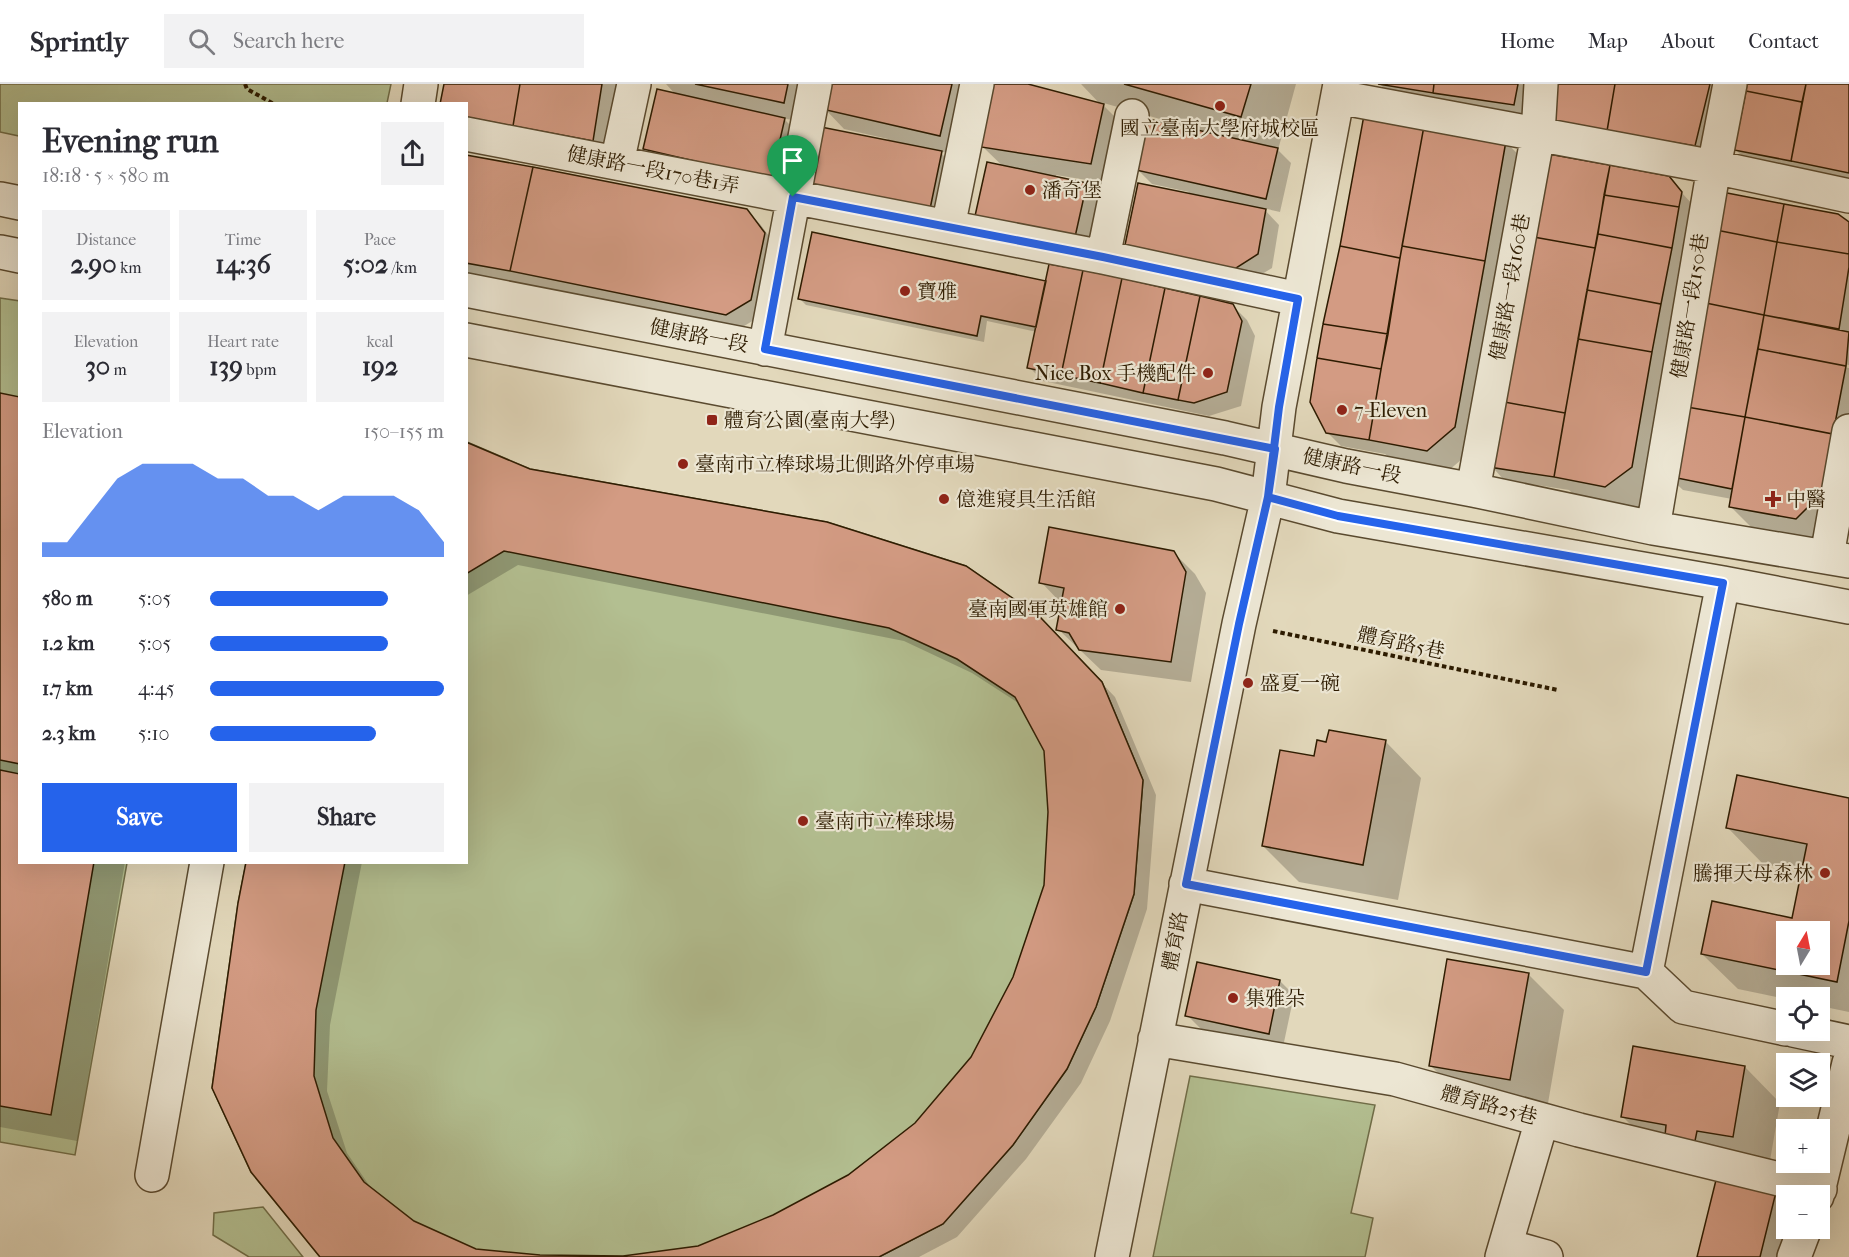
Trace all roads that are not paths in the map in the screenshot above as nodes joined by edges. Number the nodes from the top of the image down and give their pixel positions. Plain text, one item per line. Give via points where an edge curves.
1 (421, 84) edge
2 (634, 84) edge
3 (815, 84) edge
4 (977, 84) edge
5 (1541, 84) edge
6 (1730, 84) edge
7 (1339, 90) edge
8 (418, 102) edge
9 (1132, 116) dead end
10 (468, 134) edge
11 (1538, 134) junction
12 (617, 163) junction
13 (1714, 167) junction
14 (1849, 196) edge
15 (793, 197) junction
16 (0, 199) edge
17 (18, 203) edge
18 (948, 227) junction
19 (0, 252) edge
20 (18, 256) edge
21 (1103, 257) junction
22 (468, 290) edge
23 (1298, 299) junction
24 (468, 340) edge
25 (765, 349) junction
26 (1849, 432) edge
27 (1275, 449) junction
28 (1473, 490) junction
29 (1268, 497) junction
30 (1653, 528) junction
31 (1838, 558) edge
32 (1723, 583) junction
33 (1849, 607) edge
34 (207, 864) edge
35 (1186, 884) junction
36 (1646, 972) junction
37 (1776, 1027) edge
38 (1830, 1038) edge
39 (1155, 1040) junction
40 (1849, 1042) edge
41 (1849, 1063) edge
42 (1542, 1120) junction
43 (152, 1175) dead end
44 (1792, 1185) edge
45 (1821, 1185) edge
46 (1801, 1239) edge
47 (1504, 1251) edge
48 (1112, 1257) edge
49 (1546, 1257) edge
50 (1794, 1257) edge

1 - 8 street
2 - 12 street
3 - 15 street
4 - 18 street
5 - 11 street, 健康路一段160巷
6 - 13 street, 健康路一段150巷
7 - 11 street
7 - 23 street, 體育路
9 - 21 street
10 - 12 street, 健康路一段170巷1弄
11 - 13 street
11 - 28 street, 健康路一段160巷
12 - 15 street, 健康路一段170巷1弄
13 - 14 street
13 - 30 street, 健康路一段150巷
15 - 18 street, 健康路一段170巷1弄
15 - 25 street
16 - 17 street
18 - 21 street, 健康路一段170巷1弄
19 - 20 street
21 - 23 street, 健康路一段170巷1弄
22 - 25 street, 健康路一段
23 - 27 street, 體育路
24 - 29 street
25 - 27 street, 健康路一段
26 - 31 street
27 - 28 street, 健康路一段
27 - 29 street, 體育路
28 - 30 street, 健康路一段
29 - 32 street via 1338,516
29 - 35 street, 體育路
30 - 31 street, 健康路一段
32 - 33 street
32 - 36 street
34 - 43 street
35 - 36 street
35 - 39 street, 體育路
36 - 37 street via 1683,1007
38 - 40 street
39 - 42 street, 體育路25巷 via 1395,1079
39 - 48 street, 體育路
41 - 45 street
42 - 44 street, 體育路25巷
42 - 47 street
46 - 50 street
47 - 49 street

